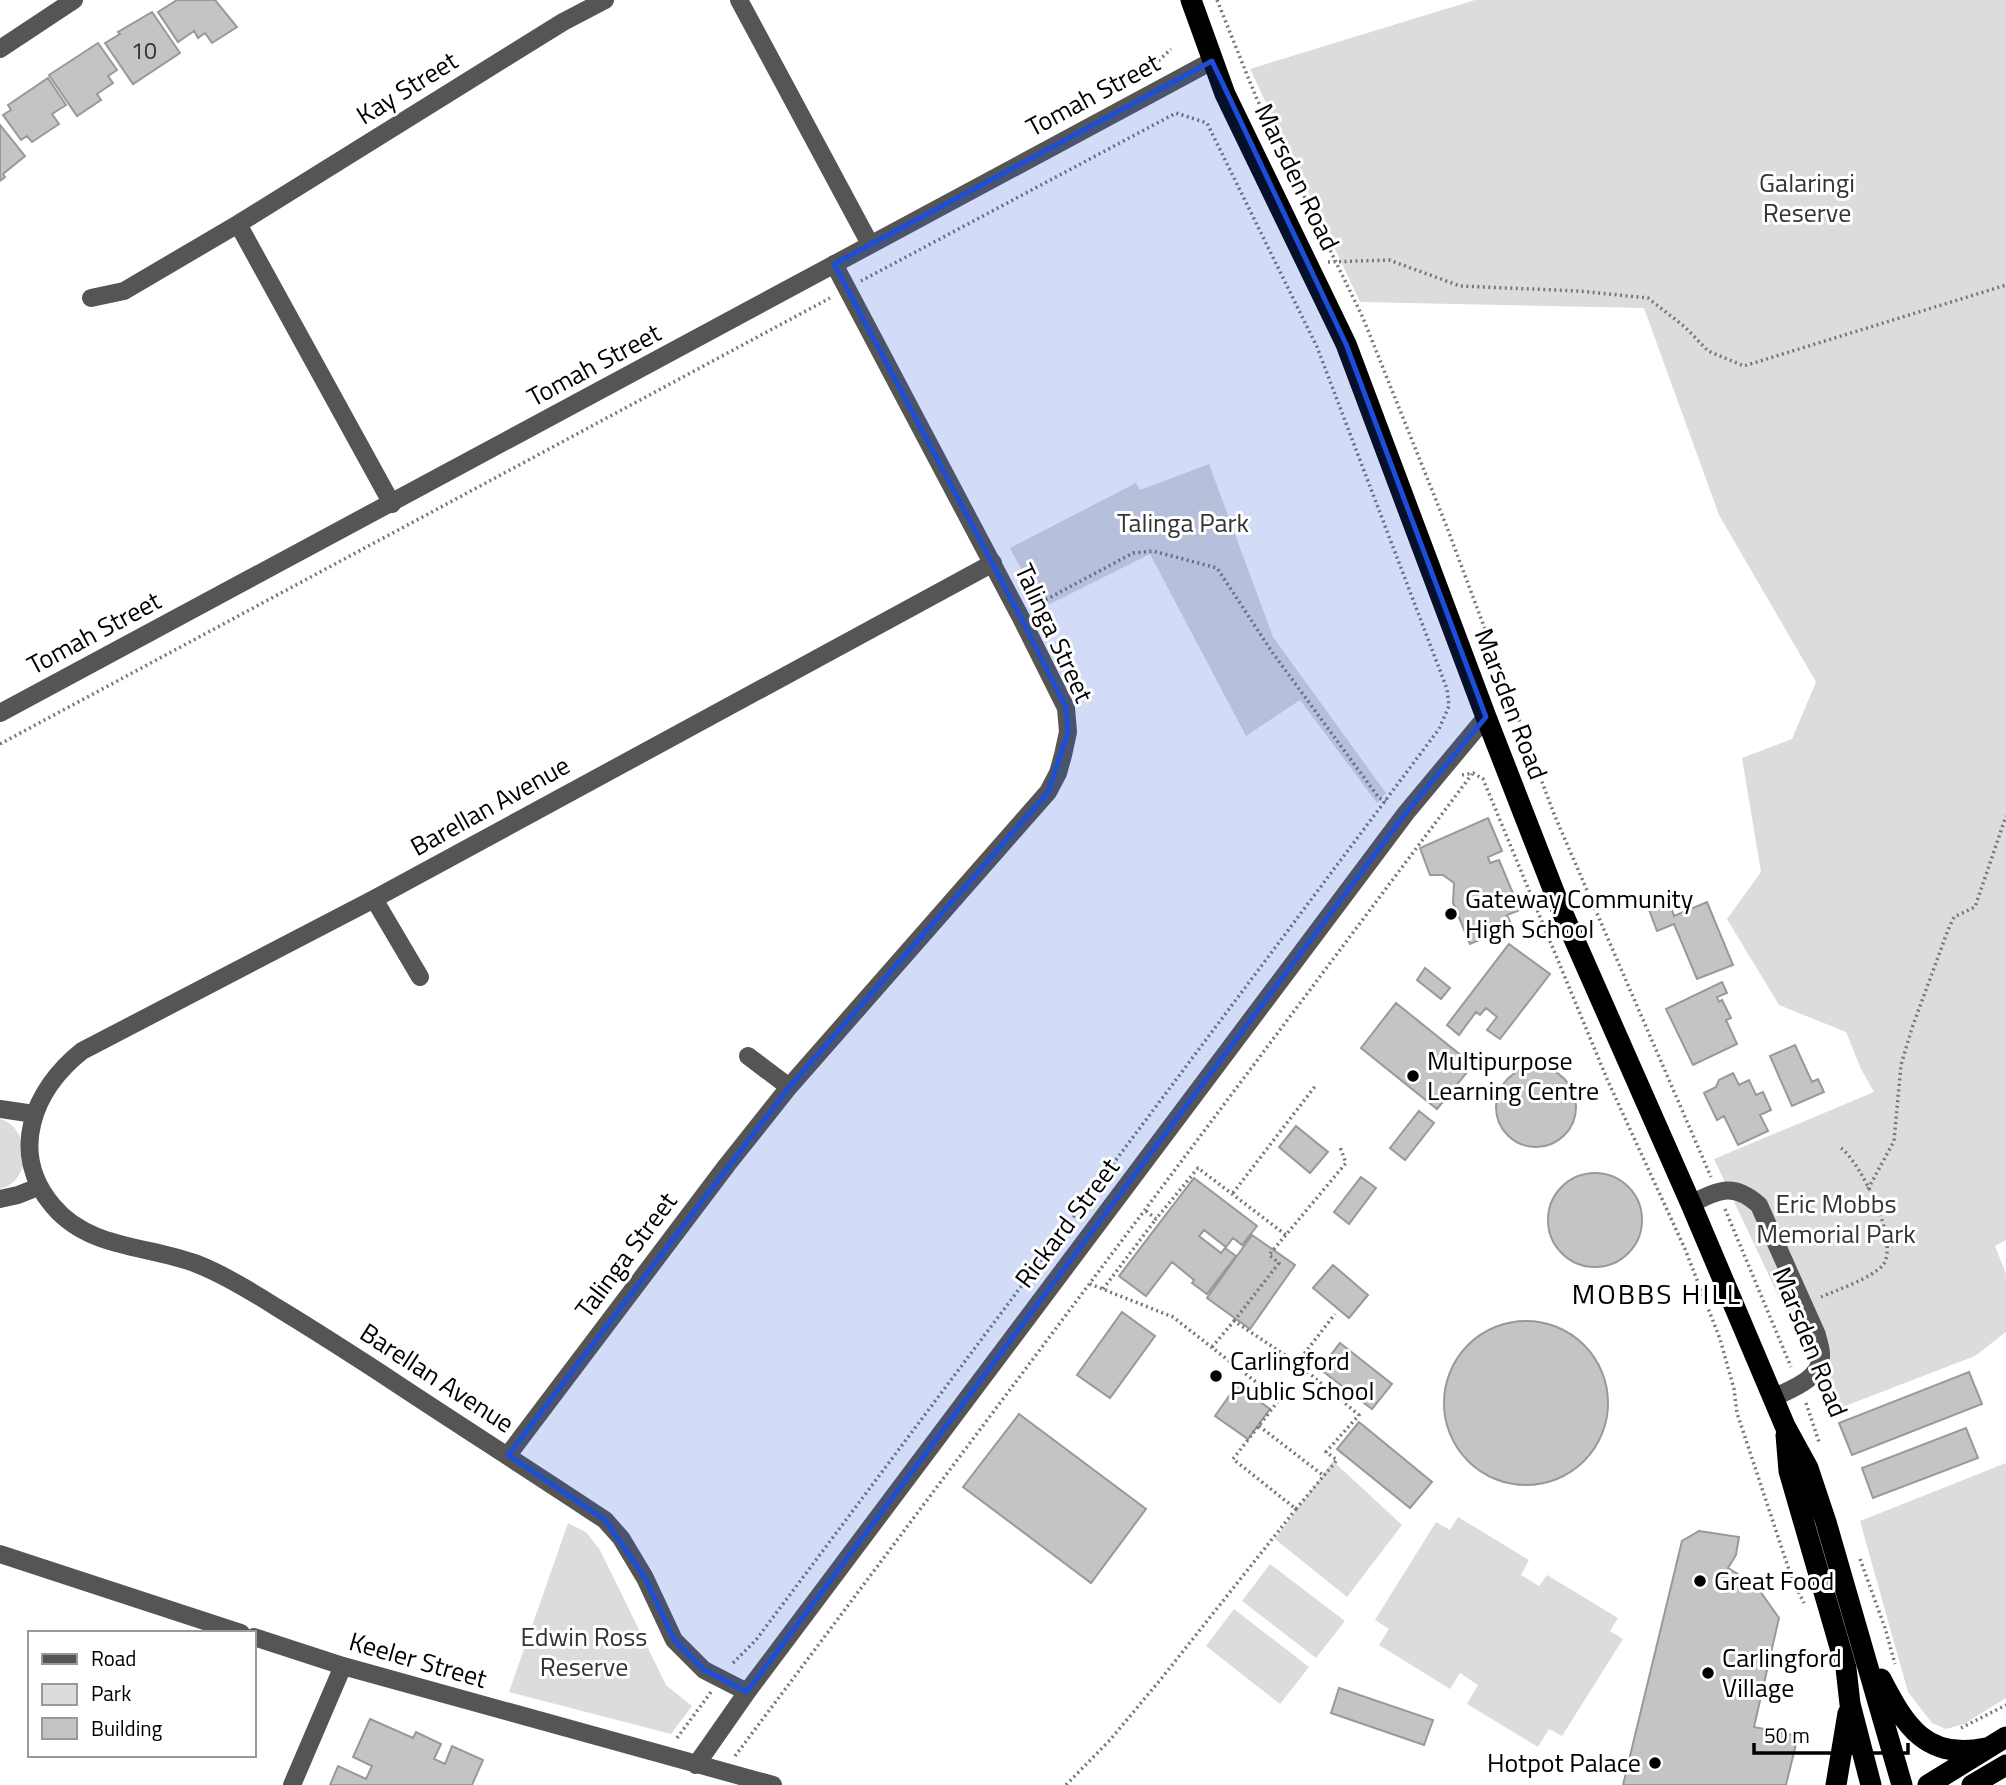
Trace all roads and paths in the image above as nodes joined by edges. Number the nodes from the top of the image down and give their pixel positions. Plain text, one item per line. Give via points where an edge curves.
1 (74, 0) edge
2 (606, 0) edge
3 (739, 0) edge
4 (1191, 0) edge
5 (0, 49) edge
6 (1171, 49) dead end
7 (1212, 61) junction
8 (1107, 92) dead end
9 (1207, 123) joint
10 (238, 224) junction
11 (870, 244) junction
12 (1308, 263) junction
13 (834, 264) junction
14 (2006, 285) edge
15 (847, 288) junction
16 (91, 298) dead end
17 (392, 504) junction
18 (993, 563) junction
19 (1030, 595) dead end
20 (1449, 706) joint
21 (0, 713) edge
22 (1486, 717) junction
23 (0, 744) edge
24 (1473, 773) junction
25 (1453, 778) dead end
26 (1385, 801) junction
27 (1391, 803) dead end
28 (2006, 816) edge
29 (1577, 869) dead end
30 (374, 899) junction
31 (419, 977) dead end
32 (748, 1056) dead end
33 (1316, 1085) dead end
34 (789, 1087) junction
35 (0, 1109) edge
36 (34, 1114) junction
37 (1340, 1147) dead end
38 (1840, 1148) dead end
39 (38, 1187) junction
40 (1868, 1189) junction
41 (1717, 1191) junction
42 (1233, 1193) junction
43 (0, 1199) edge
44 (1691, 1203) junction
45 (1145, 1211) junction
46 (1156, 1219) junction
47 (1286, 1235) junction
48 (1090, 1284) junction
49 (1102, 1289) junction
50 (1804, 1305) junction
51 (1335, 1314) dead end
52 (1234, 1321) junction
53 (1212, 1348) junction
54 (1297, 1363) junction
55 (1799, 1385) junction
56 (1775, 1397) junction
57 (1259, 1426) junction
58 (1785, 1426) junction
59 (1821, 1447) dead end
60 (508, 1455) junction
61 (1324, 1476) junction
62 (1296, 1509) junction
63 (0, 1554) edge
64 (1858, 1555) dead end
65 (1806, 1608) dead end
66 (235, 1631) edge
67 (256, 1638) edge
68 (1864, 1655) junction
69 (343, 1666) junction
70 (1898, 1676) dead end
71 (721, 1679) junction
72 (747, 1692) junction
73 (1850, 1704) junction
74 (2006, 1705) edge
75 (1955, 1732) dead end
76 (2006, 1737) edge
77 (677, 1738) dead end
78 (1986, 1748) junction
79 (734, 1758) dead end
80 (696, 1765) junction
81 (2006, 1765) edge
82 (292, 1785) edge
83 (773, 1785) edge
84 (1066, 1785) edge
85 (1836, 1785) edge
86 (1871, 1785) edge
87 (1902, 1785) edge
88 (1928, 1785) edge
89 (1972, 1785) edge

1 - 5 street
2 - 10 street, Kay Street via 563,22
3 - 11 street
4 - 7 highway, Marsden Road
6 - 8 path via 1152,67
7 - 11 street, Tomah Street
7 - 12 highway, Marsden Road
9 - 15 path, Tomah Street via 1176,113
9 - 20 path, Marsden Road via 1317,347 1447,689
10 - 16 street, Kay Street via 124,291
10 - 17 street
11 - 13 street, Tomah Street
12 - 14 path via 1388,260 1460,286 1648,298 1708,351 1744,366
12 - 22 highway, Marsden Road via 1346,344
13 - 15 street, Talinga Street
13 - 17 street, Tomah Street
15 - 18 street, Talinga Street
15 - 23 path, Tomah Street
17 - 21 street, Tomah Street
18 - 30 street, Barellan Avenue
18 - 34 street, Talinga Street via 1066,708 1069,732 1058,773 1028,817
19 - 26 path via 1035,605 1143,551 1217,568 1272,652
20 - 26 path, Rickard Street via 1438,729
22 - 44 highway, Marsden Road via 1560,907
22 - 72 street, Rickard Street via 1406,813
24 - 25 path
24 - 45 path, Rickard Street
24 - 65 path via 1483,779 1607,1079 1685,1249 1720,1339 1737,1413
26 - 27 path
26 - 71 path, Rickard Street via 755,1640
28 - 40 path via 1975,907 1954,917 1948,930 1901,1065 1894,1141
29 - 41 path, Marsden Road
30 - 31 street
30 - 36 street, Barellan Avenue via 82,1051 62,1066 46,1087
32 - 34 street
33 - 42 path
34 - 60 street, Talinga Street
35 - 36 street
36 - 39 street, Barellan Avenue via 30,1153
37 - 47 path via 1346,1163
38 - 40 path via 1859,1168
39 - 43 street
39 - 60 street, Barellan Avenue via 54,1208 96,1239 178,1256 214,1270
40 - 50 path via 1888,1248 1882,1266
41 - 44 street
41 - 50 street via 1747,1194 1759,1205
41 - 55 path, Marsden Road
42 - 46 path via 1198,1168
42 - 47 path
44 - 56 highway, Marsden Road
45 - 46 path
45 - 48 path, Rickard Street
46 - 49 path
47 - 52 path via 1269,1255 1279,1263
48 - 49 path
48 - 79 path, Rickard Street
49 - 53 path via 1173,1317
50 - 55 street via 1821,1357 1817,1369
51 - 54 path
52 - 53 path
52 - 54 path
53 - 57 path via 1279,1400
54 - 61 path via 1359,1415 1326,1452 1337,1461
55 - 56 street
55 - 59 path, Marsden Road
56 - 58 highway, Marsden Road
57 - 61 path
57 - 62 path via 1233,1460
58 - 68 highway, Marsden Road via 1812,1479
58 - 73 highway, Marsden Road via 1789,1471 1846,1668
60 - 71 street, Barellan Avenue via 605,1520 645,1578 674,1640 704,1670
61 - 62 path
62 - 84 path via 1161,1679
63 - 66 street
64 - 70 path
67 - 69 street, Keeler Street
68 - 78 highway via 1904,1720 1920,1736 1950,1751
68 - 87 highway, Marsden Road
69 - 80 street, Keeler Street
69 - 82 street
71 - 72 street, Barellan Avenue
71 - 77 path, Rickard Street
72 - 80 street, Rickard Street
73 - 85 highway
73 - 86 highway, Marsden Road
74 - 75 path
76 - 78 highway
78 - 88 highway
80 - 83 street, Keeler Street
81 - 89 highway

